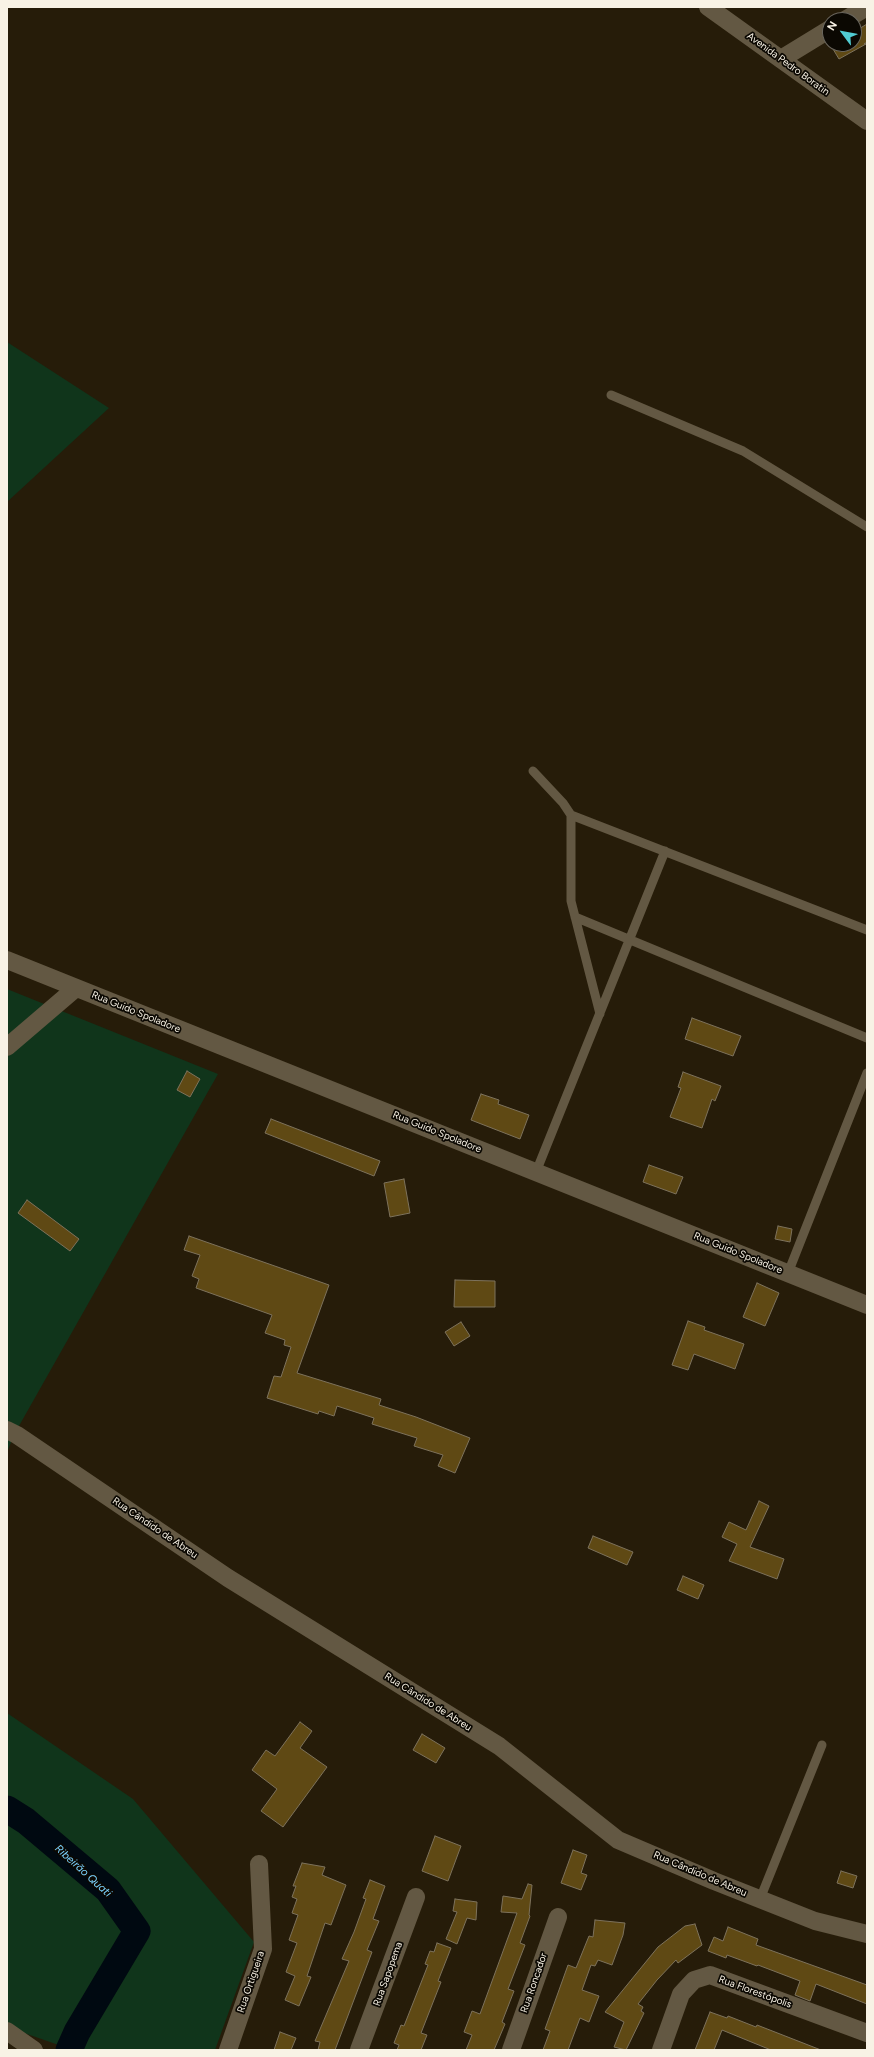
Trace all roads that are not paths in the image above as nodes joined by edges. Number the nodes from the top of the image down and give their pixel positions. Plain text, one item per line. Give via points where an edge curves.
1 (708, 7) edge
2 (822, 34) edge
3 (781, 59) junction
4 (867, 121) edge
5 (611, 395) dead end
6 (867, 527) edge
7 (533, 771) dead end
8 (571, 815) junction
9 (665, 851) junction
10 (575, 917) junction
11 (867, 930) edge
12 (630, 940) junction
13 (7, 960) edge
14 (76, 988) junction
15 (600, 1014) junction
16 (867, 1038) edge
17 (7, 1048) edge
18 (867, 1073) edge
19 (536, 1172) junction
20 (788, 1273) junction
21 (867, 1305) edge
22 (7, 1430) edge
23 (822, 1745) dead end
24 (259, 1864) dead end
25 (416, 1897) dead end
26 (760, 1899) junction
27 (558, 1916) dead end
28 (867, 1934) edge
29 (7, 2031) edge
30 (867, 2033) edge
31 (34, 2050) edge
32 (228, 2050) edge
33 (359, 2050) edge
34 (511, 2050) edge
35 (661, 2050) edge

1 - 3 street, Avenida Pedro Boratin
2 - 3 street
3 - 4 street, Avenida Pedro Boratin
5 - 6 lane via 743,451
7 - 8 lane
8 - 9 lane
8 - 10 lane via 571,901
9 - 11 lane
9 - 12 lane
10 - 12 lane
10 - 15 lane
12 - 15 lane
12 - 16 lane
13 - 14 street, Rua Guido Spoladore
14 - 17 street
14 - 19 street, Rua Guido Spoladore
15 - 19 lane
18 - 20 lane
19 - 20 street, Rua Guido Spoladore
20 - 21 street, Rua Guido Spoladore
22 - 26 street, Rua Cândido de Abreu via 228,1578 499,1746 618,1840
23 - 26 lane
24 - 32 street, Rua Ortigueira via 264,1949
25 - 33 street, Rua Sapopema
26 - 28 street, Rua Cândido de Abreu via 815,1921
27 - 34 street, Rua Roncador
29 - 31 street
30 - 35 street, Rua Florestópolis via 710,1975 694,1980 681,1994

